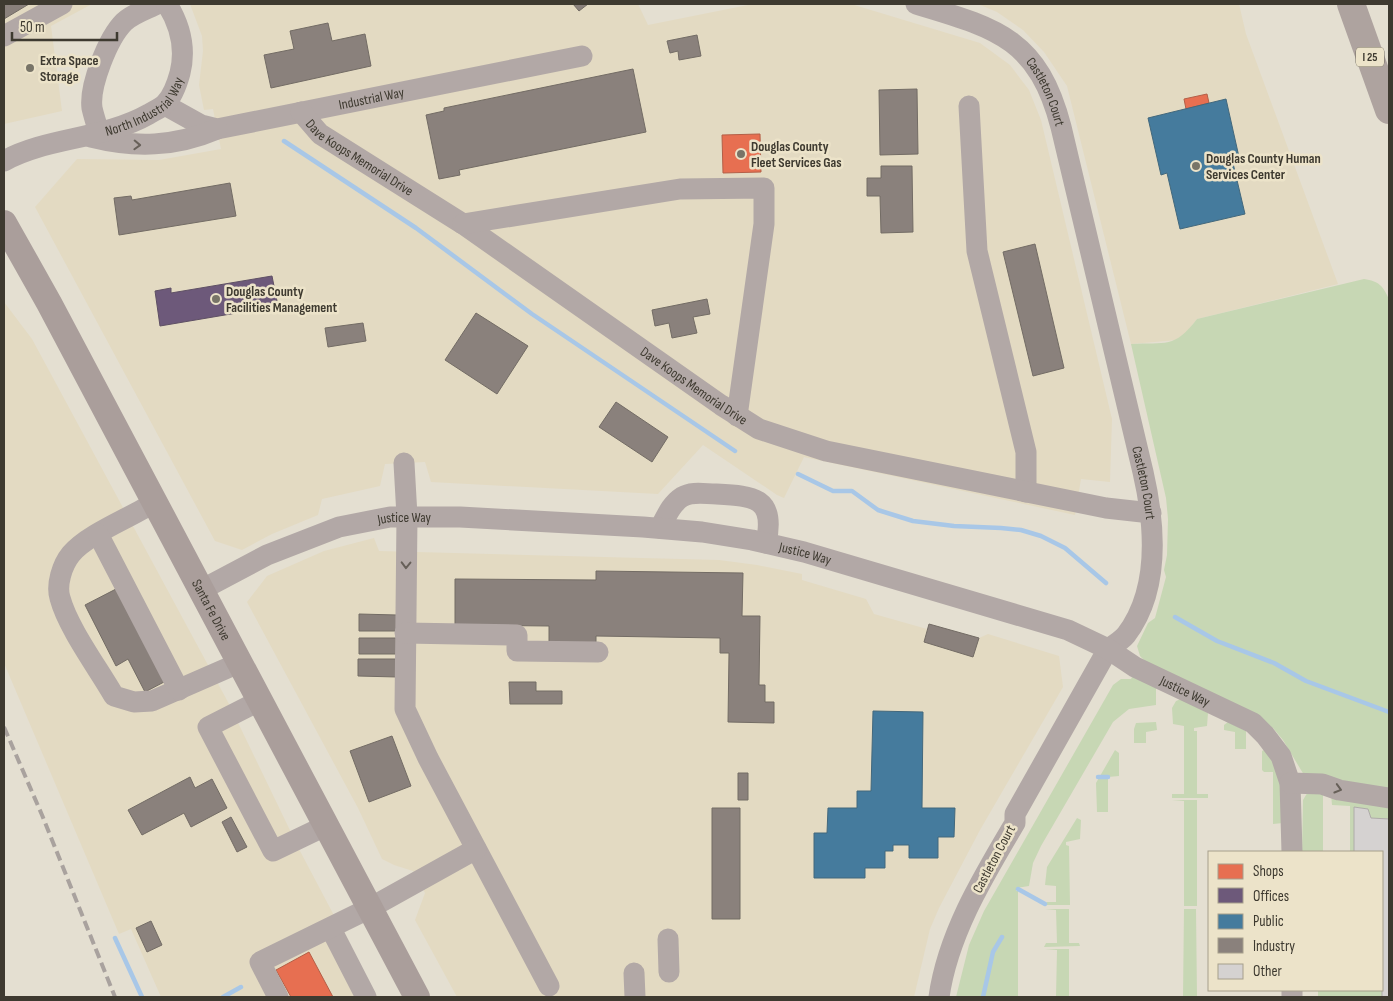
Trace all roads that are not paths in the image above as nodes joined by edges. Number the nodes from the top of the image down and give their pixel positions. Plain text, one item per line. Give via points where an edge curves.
1 (62, 4) edge
2 (157, 4) edge
3 (167, 4) edge
4 (916, 4) edge
5 (1351, 4) edge
6 (4, 36) edge
7 (582, 56) dead end
8 (165, 105) junction
9 (969, 106) dead end
10 (1389, 110) edge
11 (301, 112) junction
12 (217, 129) junction
13 (94, 135) junction
14 (4, 162) edge
15 (4, 223) edge
16 (462, 224) junction
17 (737, 416) junction
18 (404, 463) dead end
19 (1026, 492) junction
20 (142, 509) dead end
21 (1151, 513) junction
22 (407, 516) junction
23 (660, 528) junction
24 (98, 534) junction
25 (766, 543) junction
26 (201, 590) junction
27 (406, 633) junction
28 (1108, 649) junction
29 (598, 652) dead end
30 (239, 662) junction
31 (179, 690) junction
32 (259, 701) junction
33 (1290, 783) junction
34 (1389, 798) edge
35 (325, 826) junction
36 (476, 849) junction
37 (1292, 851) edge
38 (370, 908) junction
39 (331, 929) junction
40 (668, 939) dead end
41 (669, 972) dead end
42 (634, 973) dead end
43 (549, 986) dead end
44 (278, 997) edge
45 (366, 997) edge
46 (417, 997) edge
47 (635, 997) edge
48 (940, 997) edge

1 - 6 street
2 - 13 street via 125,21 112,37 92,96
3 - 8 street, North Industrial Way via 180,32 182,66 177,84
4 - 21 street, Castleton Court via 996,31 1023,52 1049,91 1064,136
5 - 10 highway, I 25
7 - 11 street, Industrial Way
8 - 12 street, Industrial Way via 190,120
8 - 13 street, North Industrial Way via 130,124
9 - 19 street via 977,251 1026,452
11 - 12 street, Industrial Way
11 - 16 street, Dave Koops Memorial Drive via 320,134
13 -> 12 street, North Industrial Way via 119,144 151,145 196,138
13 - 14 street, North Industrial Way
15 - 26 main road, Santa Fe Drive
16 - 17 street, Dave Koops Memorial Drive
16 - 17 street via 680,190 764,188 764,224
17 - 19 street, Dave Koops Memorial Drive via 778,436 826,451
18 - 22 street
19 - 21 street, Dave Koops Memorial Drive via 1106,508
20 - 24 street
21 - 28 street, Castleton Court via 1153,548 1144,597 1126,636
22 - 23 street, Justice Way
22 - 26 street, Justice Way via 360,522 315,535 266,555
22 -> 27 street
23 - 25 street, Justice Way
23 - 25 street via 672,506 693,493 749,496 760,502 768,513
24 - 31 street
24 - 31 street via 71,554 60,575 60,597 71,623 114,696 134,702 152,701
25 - 28 street, Justice Way via 1042,621
26 - 30 main road, Santa Fe Drive
27 - 29 street via 517,635 516,651
27 - 36 street via 405,709
28 - 33 street, Justice Way via 1135,667 1253,723 1276,748
28 - 48 street, Castleton Court via 1015,814 1015,823 964,917 948,958
30 - 31 street
30 - 32 main road, Santa Fe Drive
32 - 35 main road, Santa Fe Drive
32 - 35 street via 208,727 273,851
33 -> 34 street via 1317,783
33 - 37 street, Justice Way
35 - 38 main road, Santa Fe Drive
36 - 38 street
36 - 43 street
38 - 39 street
38 - 46 main road, Santa Fe Drive
39 - 44 street via 260,962
39 - 45 street
40 - 41 street
42 - 47 street

